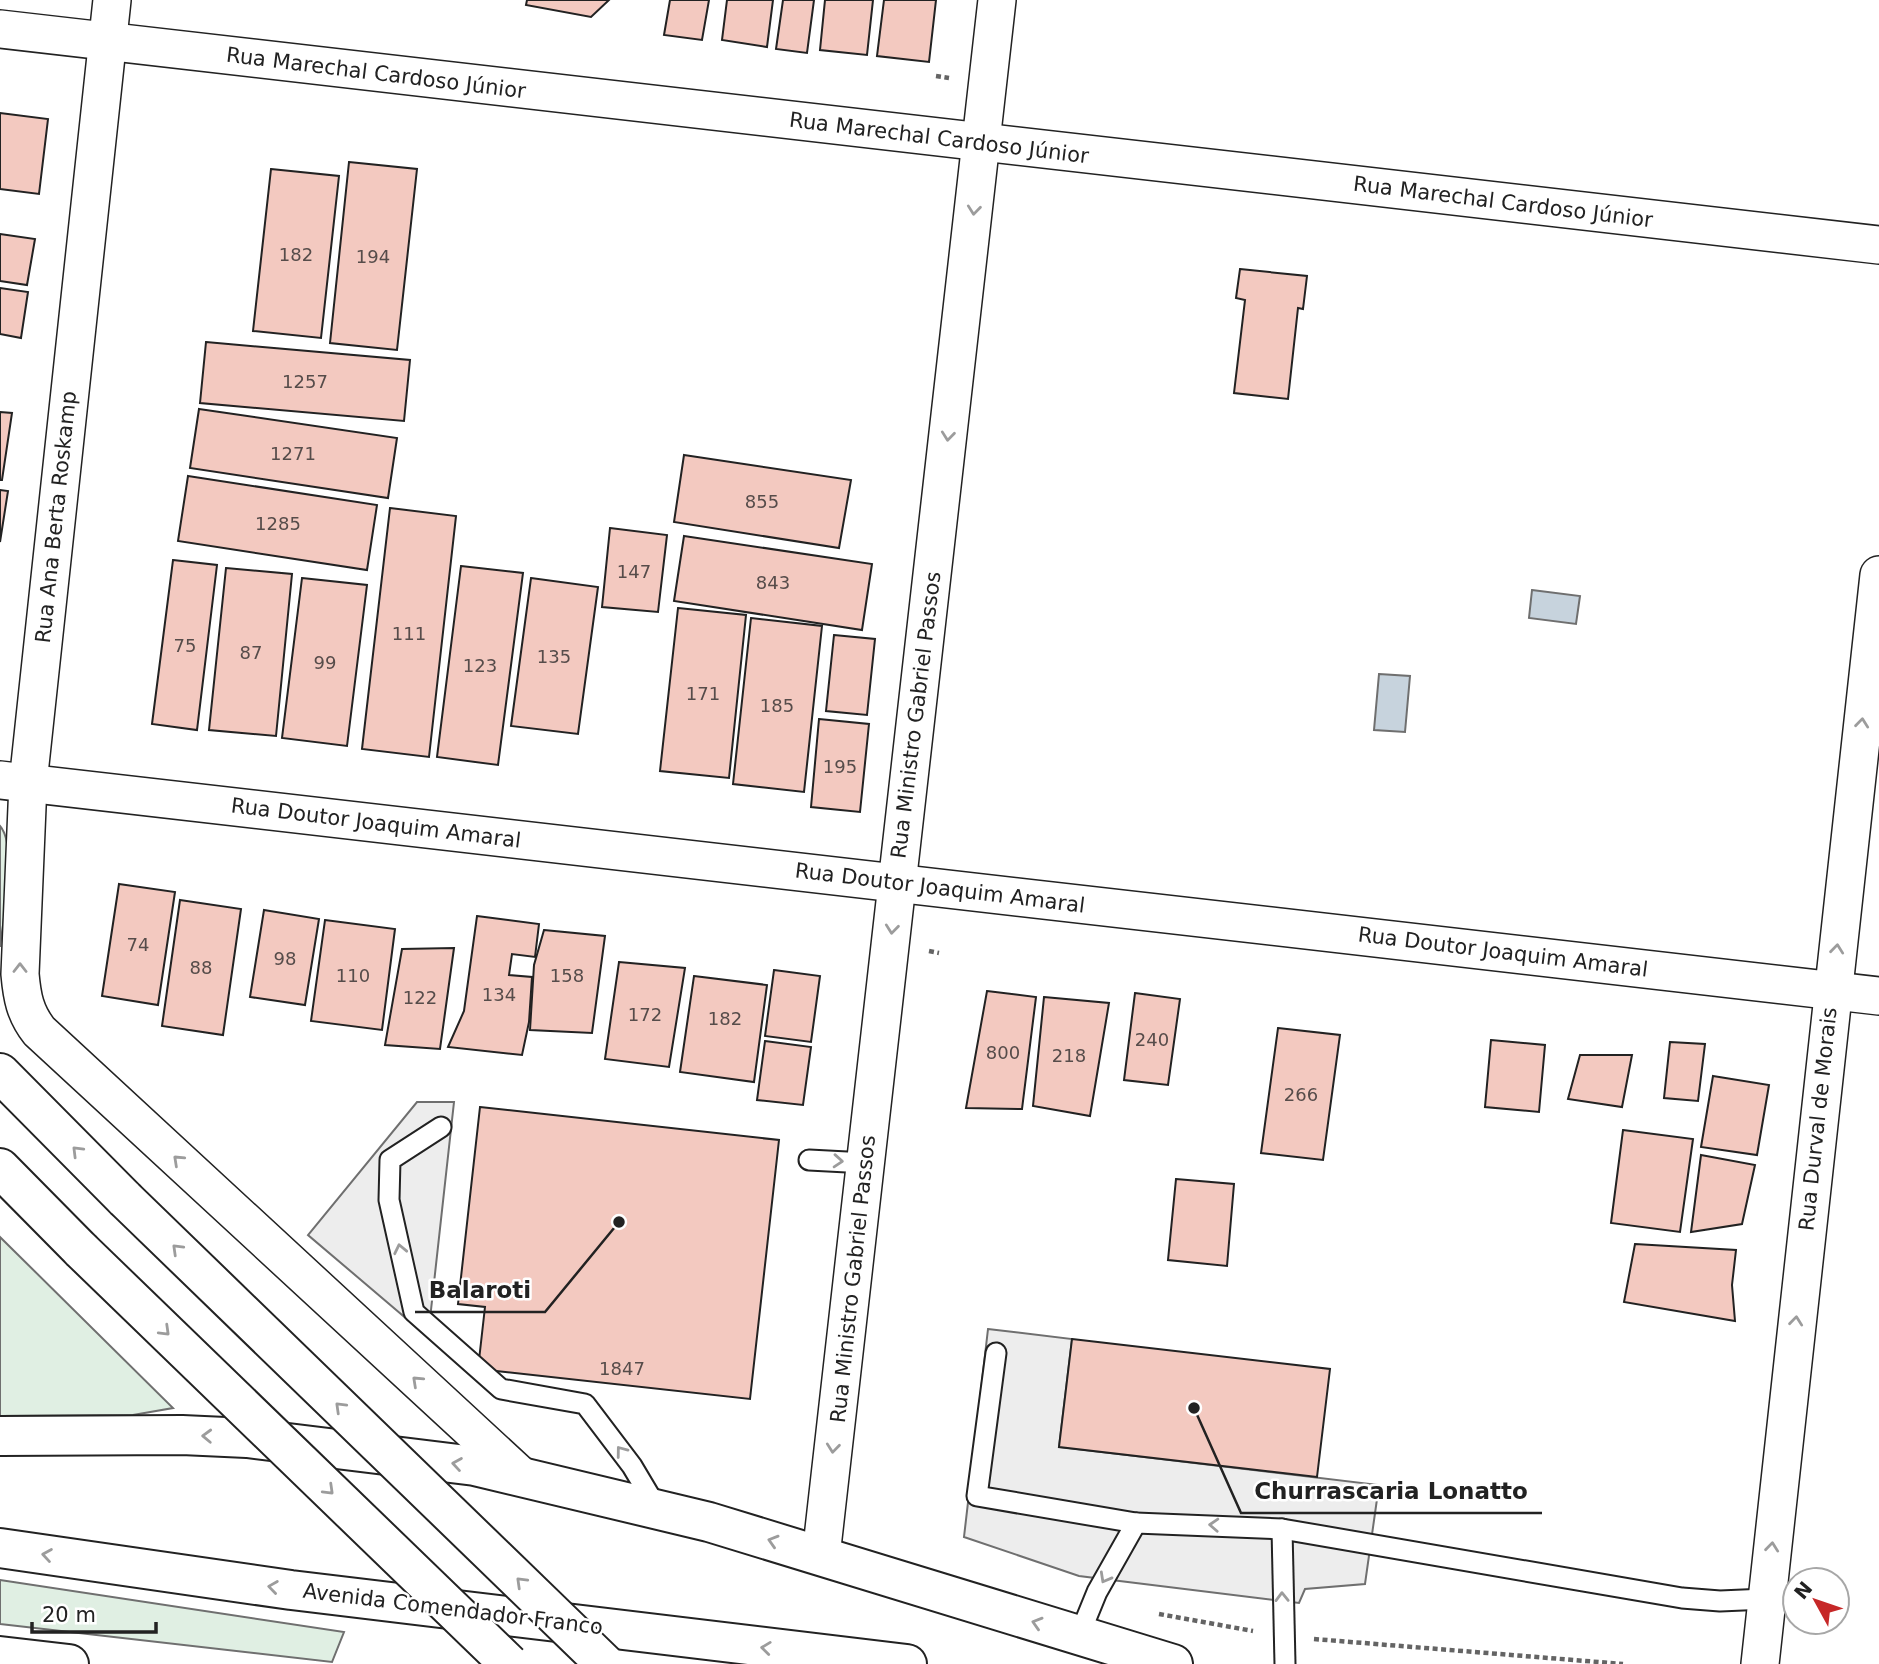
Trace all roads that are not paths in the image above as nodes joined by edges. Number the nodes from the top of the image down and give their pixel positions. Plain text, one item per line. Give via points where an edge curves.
1 (112, 0) edge
2 (997, 0) edge
3 (0, 29) edge
4 (107, 42) junction
5 (981, 142) junction
6 (1879, 245) edge
7 (1879, 575) edge
8 (14, 782) edge
9 (897, 883) junction
10 (1832, 990) junction
11 (1879, 996) edge
12 (0, 1073) edge
13 (441, 1127) dead end
14 (809, 1160) dead end
15 (866, 1163) junction
16 (0, 1168) edge
17 (996, 1353) dead end
18 (0, 1436) edge
19 (522, 1477) junction
20 (658, 1509) junction
21 (1136, 1523) junction
22 (1282, 1529) junction
23 (0, 1548) edge
24 (821, 1556) junction
25 (1766, 1599) junction
26 (1086, 1619) junction
27 (0, 1656) edge
28 (69, 1664) edge
29 (509, 1664) edge
30 (605, 1664) edge
31 (907, 1664) edge
32 (1173, 1664) edge
33 (1285, 1664) edge
34 (1760, 1664) edge

1 - 4 street, Rua Ana Berta Roskamp
2 - 5 street, Rua Ministro Gabriel Passos
3 - 4 street, Rua Marechal Cardoso Júnior
4 - 5 street, Rua Marechal Cardoso Júnior
4 - 8 street, Rua Ana Berta Roskamp
5 - 6 street, Rua Marechal Cardoso Júnior
5 -> 9 street, Rua Ministro Gabriel Passos
10 -> 7 street, Rua Durval de Morais
8 - 9 street, Rua Doutor Joaquim Amaral
19 -> 8 street, Rua Ana Berta Roskamp via 28,1018 19,974
9 - 10 street, Rua Doutor Joaquim Amaral
9 -> 15 street, Rua Ministro Gabriel Passos
10 - 11 street, Rua Doutor Joaquim Amaral
25 -> 10 street, Rua Durval de Morais
30 -> 12 main road, bridge
20 -> 13 lane via 632,1465 585,1404 501,1389 414,1312 389,1200 390,1160
14 -> 15 lane
15 -> 24 street, Rua Ministro Gabriel Passos
16 -> 29 main road, bridge
17 - 21 lane via 977,1496
19 -> 18 main road via 415,1457 247,1438
19 - 20 main road
24 -> 20 main road
22 -> 21 lane
21 -> 26 lane
22 - 25 lane via 1682,1598
33 -> 22 lane
31 -> 23 main road, Avenida Comendador Franco via 291,1590
26 -> 24 main road
25 - 34 street, Rua Durval de Morais
26 - 32 main road
27 - 28 main road

